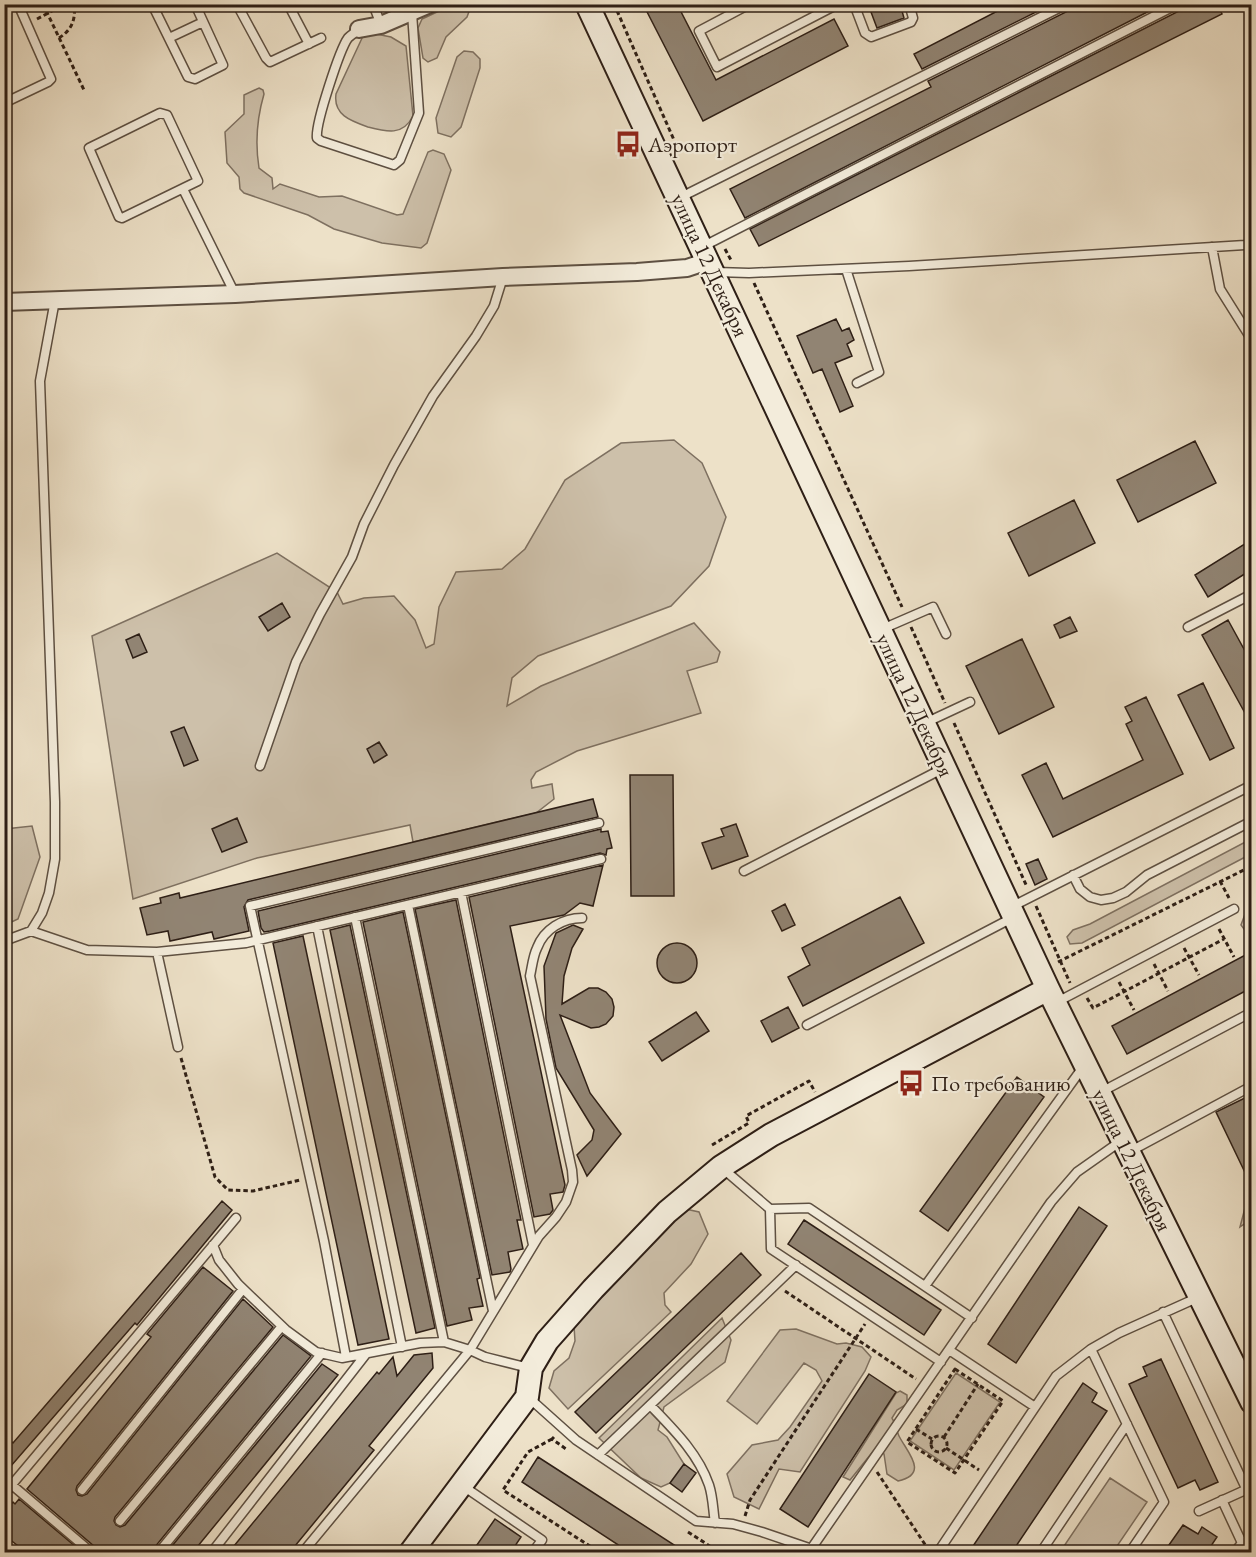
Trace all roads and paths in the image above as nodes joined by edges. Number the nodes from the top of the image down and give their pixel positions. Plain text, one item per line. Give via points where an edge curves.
1 (18, 4) edge
2 (43, 4) edge
3 (65, 4) edge
4 (74, 4) edge
5 (152, 4) edge
6 (195, 4) edge
7 (243, 4) edge
8 (288, 4) edge
9 (373, 4) edge
10 (430, 4) edge
11 (587, 4) edge
12 (614, 4) edge
13 (750, 4) edge
14 (838, 4) edge
15 (854, 4) edge
16 (909, 4) edge
17 (1067, 4) edge
18 (1178, 4) edge
19 (48, 13) junction
20 (412, 13) junction
21 (203, 22) junction
22 (27, 24) junction
23 (381, 25) junction
24 (359, 29) joint
25 (59, 38) junction
26 (170, 38) junction
27 (321, 38) dead end
28 (309, 44) junction
29 (84, 90) dead end
30 (4, 103) edge
31 (677, 148) dead end
32 (183, 189) junction
33 (679, 198) junction
34 (1251, 242) edge
35 (1212, 247) junction
36 (710, 254) junction
37 (846, 269) junction
38 (737, 272) junction
39 (749, 273) junction
40 (503, 278) junction
41 (235, 294) junction
42 (55, 300) junction
43 (4, 302) edge
44 (1251, 340) edge
45 (857, 383) dead end
46 (1251, 594) edge
47 (907, 618) junction
48 (1188, 627) dead end
49 (880, 630) junction
50 (946, 634) dead end
51 (970, 702) dead end
52 (949, 712) junction
53 (925, 723) junction
54 (260, 766) dead end
55 (945, 767) junction
56 (1251, 785) edge
57 (1251, 821) edge
58 (599, 823) dead end
59 (601, 860) dead end
60 (1251, 866) edge
61 (744, 871) dead end
62 (1073, 875) junction
63 (1220, 881) junction
64 (461, 892) junction
65 (1031, 896) junction
66 (408, 905) junction
67 (1234, 909) joint
68 (1013, 912) junction
69 (356, 917) junction
70 (582, 918) dead end
71 (1214, 919) junction
72 (317, 926) junction
73 (31, 931) junction
74 (1179, 938) junction
75 (1224, 939) junction
76 (258, 940) junction
77 (4, 941) edge
78 (158, 952) junction
79 (1149, 954) junction
80 (1189, 957) junction
81 (1234, 957) dead end
82 (1114, 972) junction
83 (1159, 973) junction
84 (1199, 975) dead end
85 (1060, 984) junction
86 (1124, 992) junction
87 (1168, 992) dead end
88 (1134, 1010) dead end
89 (1251, 1012) edge
90 (807, 1025) dead end
91 (178, 1047) joint
92 (1085, 1065) junction
93 (1250, 1087) edge
94 (1100, 1092) junction
95 (816, 1095) dead end
96 (712, 1146) dead end
97 (1125, 1146) junction
98 (721, 1167) junction
99 (310, 1178) junction
100 (770, 1209) junction
101 (236, 1218) dead end
102 (213, 1245) junction
103 (533, 1245) junction
104 (796, 1265) junction
105 (776, 1285) junction
106 (925, 1286) junction
107 (243, 1289) junction
108 (1199, 1297) junction
109 (493, 1311) junction
110 (1163, 1312) junction
111 (871, 1316) junction
112 (972, 1318) junction
113 (282, 1326) junction
114 (856, 1339) junction
115 (444, 1342) junction
116 (402, 1347) junction
117 (1091, 1349) junction
118 (470, 1350) junction
119 (949, 1350) junction
120 (322, 1353) junction
121 (366, 1354) junction
122 (346, 1357) junction
123 (941, 1362) junction
124 (531, 1368) junction
125 (978, 1384) junction
126 (925, 1385) junction
127 (527, 1397) junction
128 (1251, 1402) edge
129 (650, 1405) junction
130 (1035, 1407) junction
131 (902, 1419) junction
132 (1127, 1424) junction
133 (916, 1428) junction
134 (944, 1437) junction
135 (932, 1439) junction
136 (552, 1440) dead end
137 (946, 1448) junction
138 (935, 1450) junction
139 (598, 1455) junction
140 (930, 1457) junction
141 (964, 1460) junction
142 (871, 1463) junction
143 (988, 1476) junction
144 (12, 1485) junction
145 (462, 1485) junction
146 (1249, 1488) edge
147 (82, 1490) dead end
148 (4, 1494) edge
149 (1222, 1500) junction
150 (1251, 1501) edge
151 (1199, 1511) dead end
152 (120, 1521) dead end
153 (715, 1523) junction
154 (742, 1527) junction
155 (1251, 1538) edge
156 (1242, 1543) junction
157 (4, 1547) edge
158 (811, 1551) edge
159 (12, 1552) edge
160 (91, 1552) edge
161 (159, 1552) edge
162 (212, 1552) edge
163 (303, 1552) edge
164 (411, 1552) edge
165 (533, 1552) edge
166 (599, 1552) edge
167 (834, 1552) edge
168 (931, 1552) edge
169 (938, 1552) edge
170 (1041, 1552) edge
171 (1130, 1552) edge
172 (1235, 1552) edge

1 - 22 lane
2 - 19 path
3 - 19 path
4 - 25 path via 73,22
5 - 26 lane
6 - 21 lane
7 - 28 lane via 240,9 270,62
8 - 28 lane
9 - 23 lane
10 - 20 street
11 - 33 main road, улица 12 Декабря
12 - 31 path
13 - 14 lane via 699,31 717,67
15 - 16 lane via 865,33 871,37 911,22
17 - 33 lane
18 - 36 lane
19 - 22 path
19 - 25 path
20 - 23 street
20 - 24 lane via 419,113 400,160 393,165 317,138 329,85 347,39
21 - 26 lane
21 - 26 lane via 221,67 195,79 188,77
22 - 30 lane via 51,79
23 - 24 street
25 - 29 path
27 - 28 lane
32 - 32 lane via 198,179 164,113 89,148 119,217
32 - 41 lane
33 - 36 main road, улица 12 Декабря
34 - 35 lane
35 - 37 lane
35 - 44 lane via 1220,289
36 - 38 lane
36 - 38 path
36 - 40 street via 687,268
36 - 49 main road, улица 12 Декабря
37 - 39 lane
37 - 45 lane via 879,372
38 - 39 lane
39 - 47 path
40 - 41 street
40 - 54 lane via 494,306 433,396 364,524 352,557 296,662
41 - 42 street
42 - 43 street
42 - 73 lane via 40,381 55,859 49,893
46 - 48 lane
47 - 49 lane
47 - 50 lane via 933,606
47 - 52 path
49 - 53 main road, улица 12 Декабря
51 - 52 lane
52 - 53 lane
52 - 65 path
53 - 55 main road, улица 12 Декабря
55 - 61 lane
55 - 68 main road, улица 12 Декабря
56 - 62 lane
57 - 62 lane via 1147,875 1113,898 1090,897 1080,889
58 - 76 lane via 250,906
59 - 64 lane
60 - 63 path
62 - 65 lane
63 - 67 path
63 - 85 path
64 - 66 lane
64 - 103 lane
65 - 68 lane
65 - 85 path
66 - 69 lane
66 - 109 lane
67 - 71 lane
68 - 85 main road, улица 12 Декабря
68 - 90 lane
69 - 72 lane
69 - 115 lane
70 - 103 lane via 571,918 550,929 537,947 530,976 573,1182 566,1202
71 - 74 lane
71 - 75 path
72 - 76 lane
72 - 116 lane
73 - 77 lane
73 - 78 lane via 87,950
74 - 79 lane
74 - 80 path
75 - 80 path
75 - 81 path
76 - 78 lane
76 - 99 lane
78 - 91 lane
79 - 82 lane
79 - 83 path
80 - 83 path
80 - 84 path
82 - 85 lane
82 - 86 path
83 - 86 path
83 - 87 path
85 - 86 path via 1093,1008
85 - 92 main road, улица 12 Декабря
85 - 98 main road via 771,1135
86 - 88 path
89 - 94 lane
91 - 99 path via 215,1178 228,1190 253,1191
92 - 94 main road, улица 12 Декабря
92 - 106 lane
93 - 97 lane
94 - 97 main road, улица 12 Декабря
95 - 96 path via 809,1081 746,1116 749,1123
97 - 108 main road, улица 12 Декабря
97 - 112 lane via 1077,1172 1051,1202
98 - 100 lane
98 - 124 main road via 667,1212 593,1289 547,1341
99 - 122 lane
100 - 104 lane via 771,1249
100 - 106 lane via 809,1208
101 - 102 lane
102 - 107 lane via 219,1260
102 - 144 lane
103 - 109 lane
104 - 105 lane
104 - 111 lane
105 - 114 path
105 - 129 lane
106 - 112 lane
107 - 113 lane
107 - 147 lane
108 - 110 lane
108 - 128 main road, улица 12 Декабря
109 - 118 lane
110 - 117 lane
110 - 146 lane
111 - 114 path
111 - 123 lane
112 - 119 lane
113 - 120 lane
113 - 152 lane
114 - 126 path
114 - 154 path via 750,1500
115 - 116 lane
115 - 118 lane
116 - 121 lane
117 - 130 lane via 1056,1376
117 - 132 lane
118 - 124 lane
118 - 163 lane
119 - 123 lane
119 - 130 lane
120 - 122 lane
120 - 161 lane
121 - 122 lane
121 - 162 lane
123 - 126 lane
124 - 127 main road
125 - 133 path via 955,1369
125 - 134 path
125 - 141 path via 1003,1401
126 - 131 lane
127 - 139 lane
127 - 145 main road
129 - 139 lane
129 - 153 lane via 703,1468
130 - 143 lane
131 - 133 path
131 - 142 lane
132 - 170 lane
132 - 171 lane via 1164,1502
133 - 135 path
133 - 140 path via 907,1442
134 - 135 path
134 - 137 path
135 - 138 path
136 - 166 path via 528,1452 503,1490
137 - 138 path
137 - 141 path
138 - 140 path
139 - 153 lane via 696,1521
140 - 141 path via 955,1473
141 - 143 path
142 - 158 lane
142 - 168 path
143 - 169 lane
144 - 148 lane
144 - 160 lane
145 - 164 main road
145 - 165 lane via 542,1540
146 - 149 lane
146 - 150 lane
149 - 151 lane
149 - 156 lane
153 - 154 lane
154 - 158 lane
155 - 156 lane
156 - 172 lane
157 - 159 lane
158 - 167 lane

